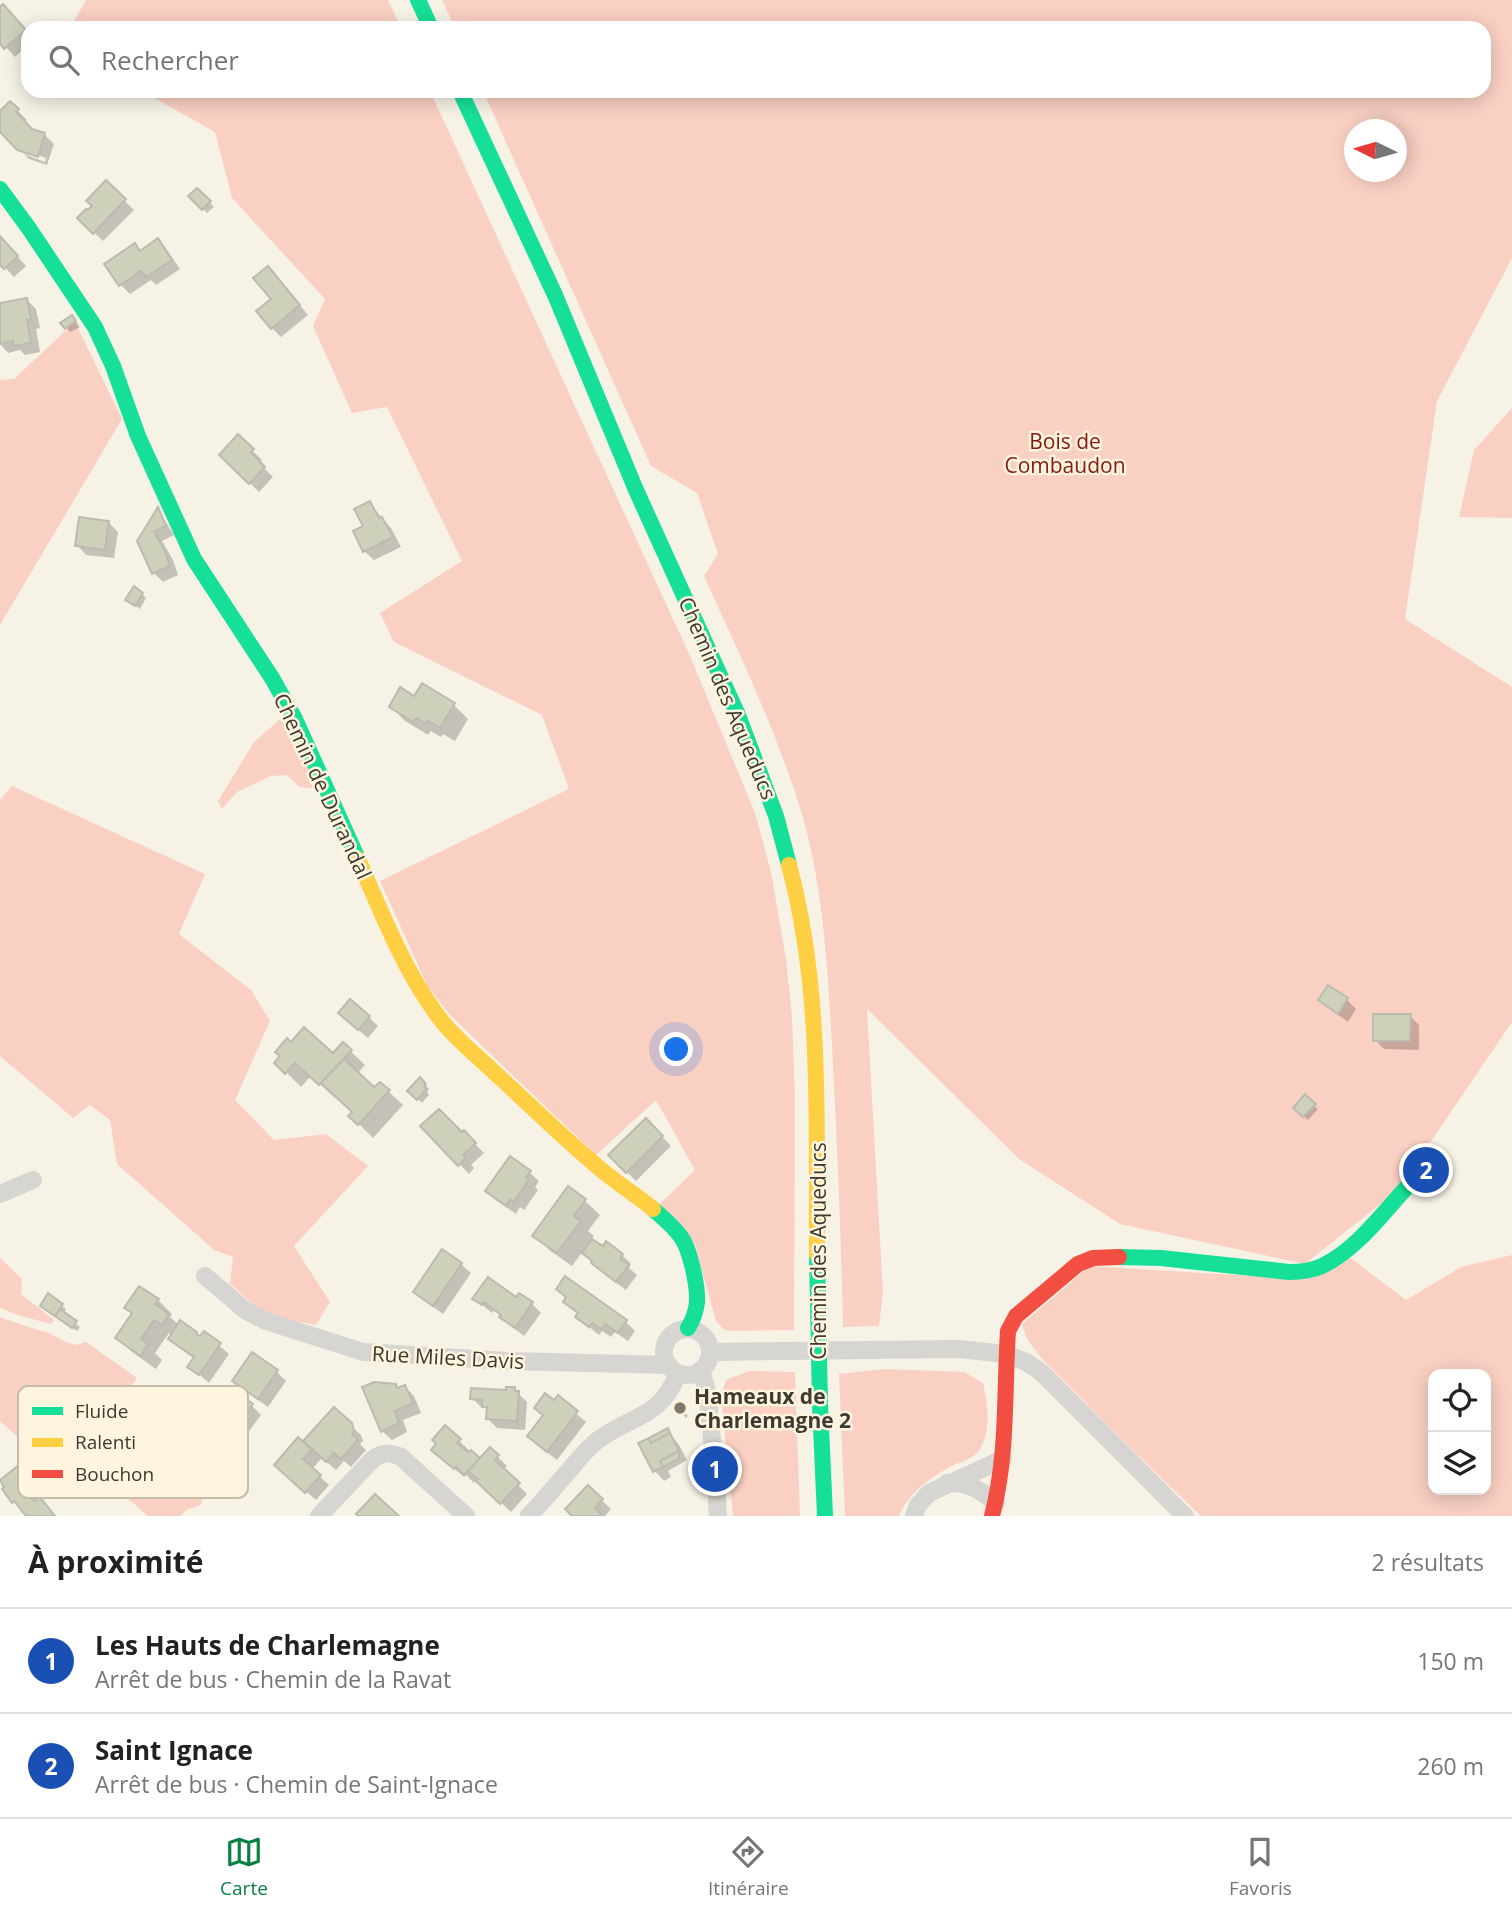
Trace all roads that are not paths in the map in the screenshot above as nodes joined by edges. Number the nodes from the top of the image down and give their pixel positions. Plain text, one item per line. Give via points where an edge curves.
1 (418, 0) edge
2 (428, 21) edge
3 (463, 98) edge
4 (0, 189) edge
5 (33, 1180) dead end
6 (1407, 1187) dead end
7 (0, 1194) edge
8 (205, 1276) dead end
9 (688, 1328) junction
10 (710, 1352) junction
11 (1006, 1354) junction
12 (673, 1369) junction
13 (701, 1370) junction
14 (1003, 1459) junction
15 (947, 1483) junction
16 (994, 1510) edge
17 (319, 1516) edge
18 (467, 1516) edge
19 (529, 1516) edge
20 (718, 1516) edge
21 (825, 1516) edge
22 (914, 1516) edge
23 (1185, 1516) edge

1 - 2 street
3 - 21 street, Chemin des Aqueducs via 720,668 782,832 802,922 813,1015
4 - 9 street, Chemin de Durandal via 95,327 194,559 295,719 421,991 471,1050 683,1239 697,1300
5 - 7 street
6 - 11 street via 1339,1253 1304,1272 1133,1256 1101,1257 1078,1264 1016,1316 1008,1331
8 - 12 street, Rue Miles Davis via 245,1310 266,1321 363,1352
9 - 10 street via 704,1336
9 - 12 street via 669,1337 664,1351
10 - 11 street via 959,1349
10 - 13 street
11 - 14 street
11 - 23 street via 1041,1373
12 - 13 street via 694,1374
12 - 19 street via 673,1387 654,1407 598,1440
13 - 20 street via 707,1391
14 - 15 street
14 - 16 street
15 - 16 street via 983,1491
15 - 22 street via 929,1493
17 - 18 street via 373,1459 386,1453 401,1457

